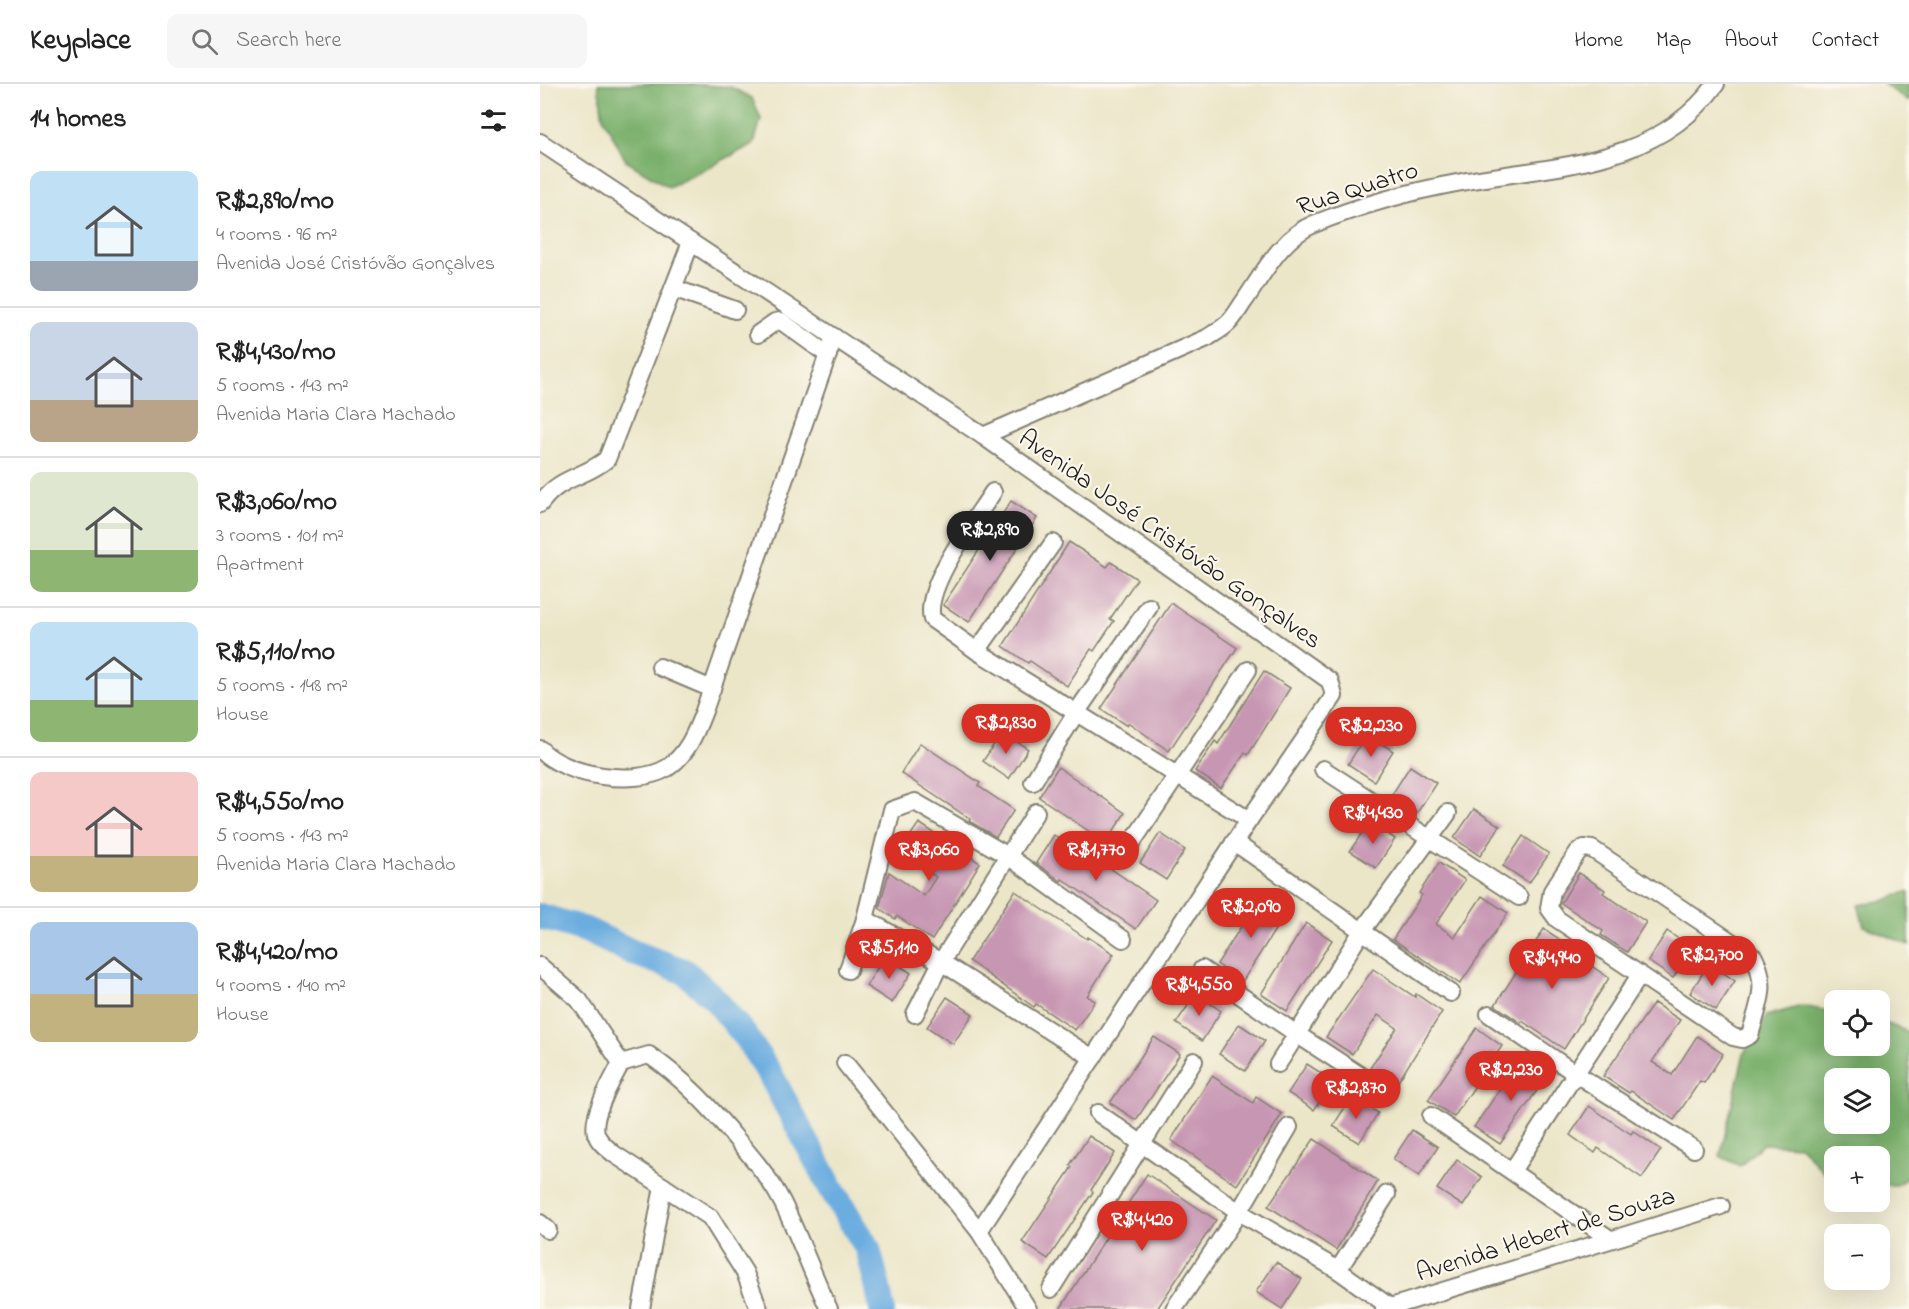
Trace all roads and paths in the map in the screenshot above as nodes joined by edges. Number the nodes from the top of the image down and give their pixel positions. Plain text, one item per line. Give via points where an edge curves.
1 (1716, 84) edge
2 (540, 142) edge
3 (691, 242) junction
4 (673, 288) junction
5 (735, 310) dead end
6 (758, 334) dead end
7 (834, 337) junction
8 (828, 355) junction
9 (984, 436) junction
10 (993, 492) dead end
11 (540, 504) edge
12 (1053, 543) dead end
13 (1149, 607) dead end
14 (977, 651) junction
15 (660, 667) dead end
16 (1248, 670) dead end
17 (712, 689) junction
18 (1076, 713) junction
19 (540, 749) edge
20 (1323, 769) dead end
21 (1177, 776) junction
22 (1033, 782) dead end
23 (1036, 812) dead end
24 (1448, 813) dead end
25 (1249, 820) junction
26 (1431, 837) junction
27 (1234, 843) junction
28 (1127, 850) dead end
29 (1008, 856) junction
30 (1519, 897) dead end
31 (865, 919) junction
32 (1362, 931) junction
33 (1123, 939) dead end
34 (941, 962) junction
35 (540, 966) edge
36 (1202, 969) dead end
37 (848, 970) dead end
38 (1640, 975) junction
39 (1451, 993) dead end
40 (915, 1014) dead end
41 (1489, 1014) dead end
42 (1298, 1035) junction
43 (1093, 1058) junction
44 (1194, 1061) dead end
45 (621, 1063) junction
46 (845, 1063) dead end
47 (1278, 1064) dead end
48 (1576, 1074) junction
49 (1387, 1093) dead end
50 (1098, 1113) dead end
51 (1431, 1116) dead end
52 (1289, 1127) dead end
53 (1143, 1145) junction
54 (1694, 1149) dead end
55 (1512, 1171) junction
56 (663, 1186) junction
57 (1387, 1194) dead end
58 (1720, 1206) dead end
59 (1239, 1212) junction
60 (979, 1231) junction
61 (1610, 1239) junction
62 (1338, 1270) junction
63 (1051, 1289) dead end
64 (1387, 1308) edge
65 (641, 1309) edge
66 (759, 1309) edge
67 (829, 1309) edge
68 (1028, 1309) edge
69 (1174, 1309) edge

1 - 9 street, Rua Quatro via 1703,103 1640,146 1597,160 1460,182 1367,205 1311,225 1293,235 1234,317 1207,338
2 - 3 street, Avenida José Cristóvão Gonçalves
3 - 4 street
3 - 7 street, Avenida José Cristóvão Gonçalves
4 - 5 street
4 - 11 street via 607,459 596,468 562,482
6 - 8 street via 781,321
7 - 8 street
7 - 9 street, Avenida José Cristóvão Gonçalves
8 - 17 street
9 - 25 street, Avenida José Cristóvão Gonçalves via 1330,681 1334,696
10 - 14 street via 940,575 930,610 932,619
12 - 14 street
13 - 18 street
14 - 18 street
15 - 17 street
16 - 21 street
17 - 19 street via 684,753 667,768 647,776 597,776 566,766
18 - 21 street
18 - 22 street
20 - 26 street
21 - 25 street
21 - 28 street
23 - 29 street
24 - 26 street
25 - 27 street
26 - 30 street
26 - 32 street
27 - 32 street
27 - 43 street
29 - 31 street via 915,802 892,810
29 - 33 street
29 - 34 street
31 - 34 street
31 - 37 street
32 - 39 street
32 - 42 street
34 - 40 street
34 - 43 street
35 - 45 street via 579,1000
36 - 42 street
38 - 38 street via 1733,1037 1742,1039 1750,1035 1763,987 1754,957 1592,849 1584,848 1552,891 1549,908 1557,919
38 - 48 street
41 - 48 street
42 - 47 street
42 - 49 street
43 - 60 street
44 - 53 street
45 - 56 street via 606,1093 595,1132 614,1154
45 - 67 street via 649,1055 672,1071 727,1127 769,1178
46 - 60 street
48 - 54 street
48 - 55 street
50 - 53 street
51 - 55 street
52 - 59 street
53 - 59 street
53 - 63 street
55 - 61 street
56 - 65 street
56 - 66 street via 710,1217 745,1273
57 - 62 street
58 - 61 street, Avenida Hebert de Souza
59 - 62 street
59 - 69 street
60 - 68 street
61 - 64 street, Avenida Hebert de Souza
62 - 64 street

